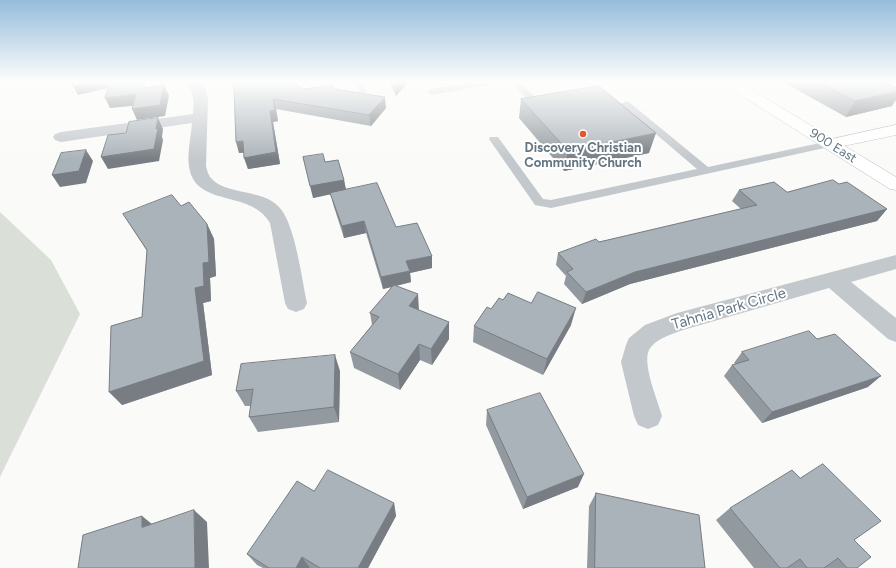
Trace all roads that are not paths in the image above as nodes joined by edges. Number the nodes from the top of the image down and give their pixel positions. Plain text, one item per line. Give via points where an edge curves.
1 (200, 108) edge
2 (630, 108) edge
3 (770, 108) edge
4 (200, 117) junction
5 (896, 130) edge
6 (61, 137) dead end
7 (494, 139) dead end
8 (829, 144) junction
9 (705, 170) junction
10 (896, 185) edge
11 (896, 262) edge
12 (834, 280) junction
13 (296, 303) dead end
14 (896, 332) edge
15 (648, 416) dead end

1 - 4 street
2 - 9 lane
3 - 8 main road, 900 East
4 - 6 street
4 - 13 street via 198,175 204,184 210,187 255,199 275,211 280,223
5 - 8 main road
7 - 9 lane via 540,202 551,204
8 - 9 lane
8 - 10 main road, 900 East
11 - 12 street, Tahnia Park Circle
12 - 14 street
12 - 15 street, Tahnia Park Circle via 677,322 653,332 638,345 634,362

